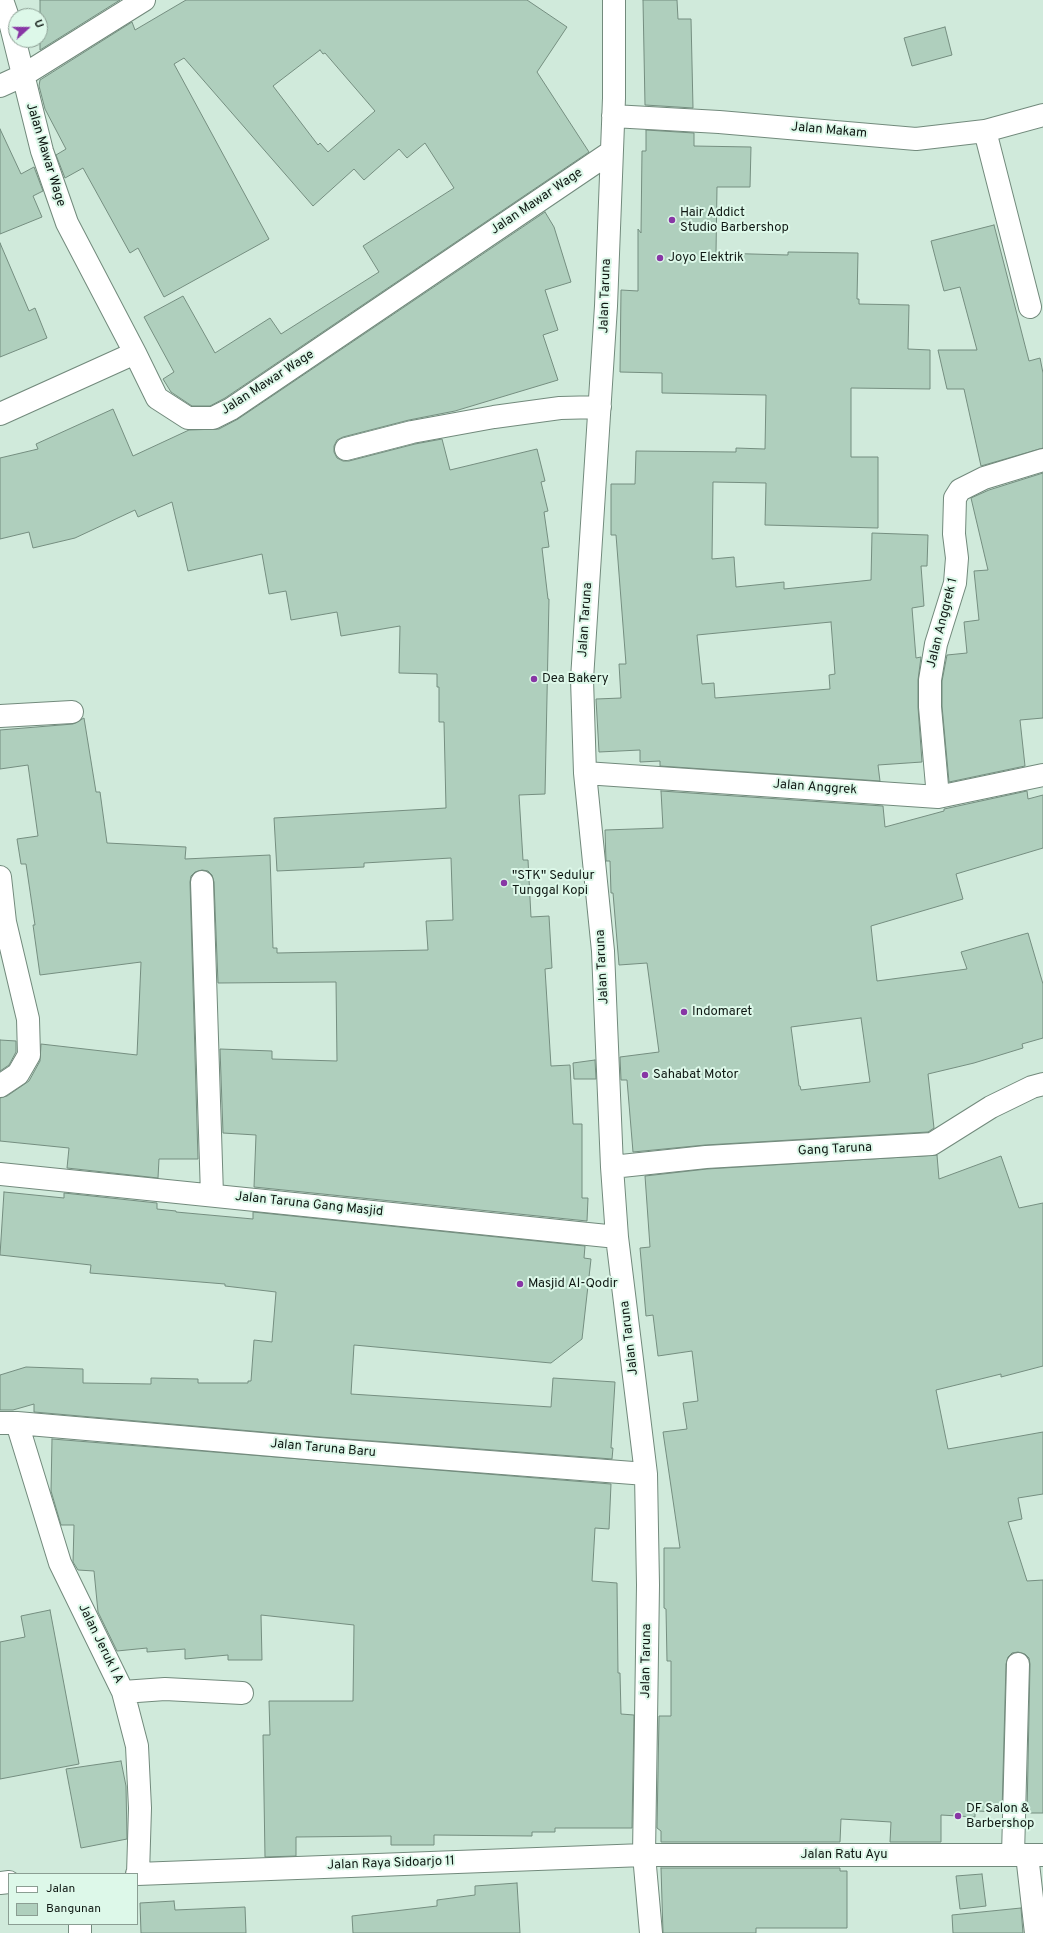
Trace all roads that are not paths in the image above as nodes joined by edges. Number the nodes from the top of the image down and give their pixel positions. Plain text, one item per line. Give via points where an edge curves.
1 (2, 0) edge
2 (144, 0) edge
3 (614, 0) edge
4 (22, 76) junction
5 (0, 86) edge
6 (1043, 115) edge
7 (613, 116) junction
8 (985, 131) junction
9 (611, 152) junction
10 (1030, 307) dead end
11 (135, 353) junction
12 (600, 407) junction
13 (0, 414) edge
14 (346, 449) dead end
15 (1043, 460) edge
16 (72, 712) dead end
17 (0, 716) edge
18 (585, 773) junction
19 (1043, 774) edge
20 (938, 797) junction
21 (0, 877) edge
22 (202, 882) dead end
23 (1043, 1084) edge
24 (0, 1086) edge
25 (612, 1167) junction
26 (0, 1174) edge
27 (212, 1195) junction
28 (617, 1237) junction
29 (9, 1423) edge
30 (646, 1474) junction
31 (1018, 1664) dead end
32 (123, 1692) junction
33 (242, 1693) dead end
34 (644, 1855) junction
35 (1028, 1855) edge
36 (138, 1874) edge
37 (651, 1933) edge
38 (1036, 1933) edge

1 - 4 street, Jalan Mawar Wage via 11,26
2 - 4 street
3 - 7 street, Jalan Taruna
4 - 5 street
4 - 11 street, Jalan Mawar Wage via 42,151 67,223
6 - 8 street, Jalan Makam
7 - 8 street, Jalan Makam via 719,122 916,139
7 - 9 street, Jalan Taruna
8 - 10 street
9 - 11 street, Jalan Mawar Wage via 232,409 212,418 188,418 156,398
9 - 12 street, Jalan Taruna
11 - 13 street
12 - 14 street via 560,408 494,417 412,432
12 - 18 street, Jalan Taruna via 582,678
15 - 20 street, Jalan Anggrek 1 via 984,478 960,490 955,498 955,583 936,644 930,680
16 - 17 street
18 - 20 street, Jalan Anggrek
18 - 25 street, Jalan Taruna via 603,950
19 - 20 street, Jalan Anggrek
21 - 24 street via 5,922 28,1018 29,1055 18,1074
22 - 27 street
23 - 25 street, Gang Taruna via 991,1107 932,1144 706,1157
25 - 28 street, Jalan Taruna
26 - 27 street, Jalan Taruna Gang Masjid
27 - 28 street, Jalan Taruna Gang Masjid
28 - 30 street, Jalan Taruna
29 - 30 street, Jalan Taruna Baru
29 - 32 street, Jalan Jeruk I A via 60,1563
30 - 34 street, Jalan Taruna via 648,1585
31 - 35 street
32 - 33 street via 165,1689
32 - 36 street, Jalan Jeruk I A via 137,1746 140,1808
34 - 35 street, Jalan Ratu Ayu
34 - 36 street, Jalan Raya Sidoarjo 11
34 - 37 street, Jalan Taruna
35 - 38 street

